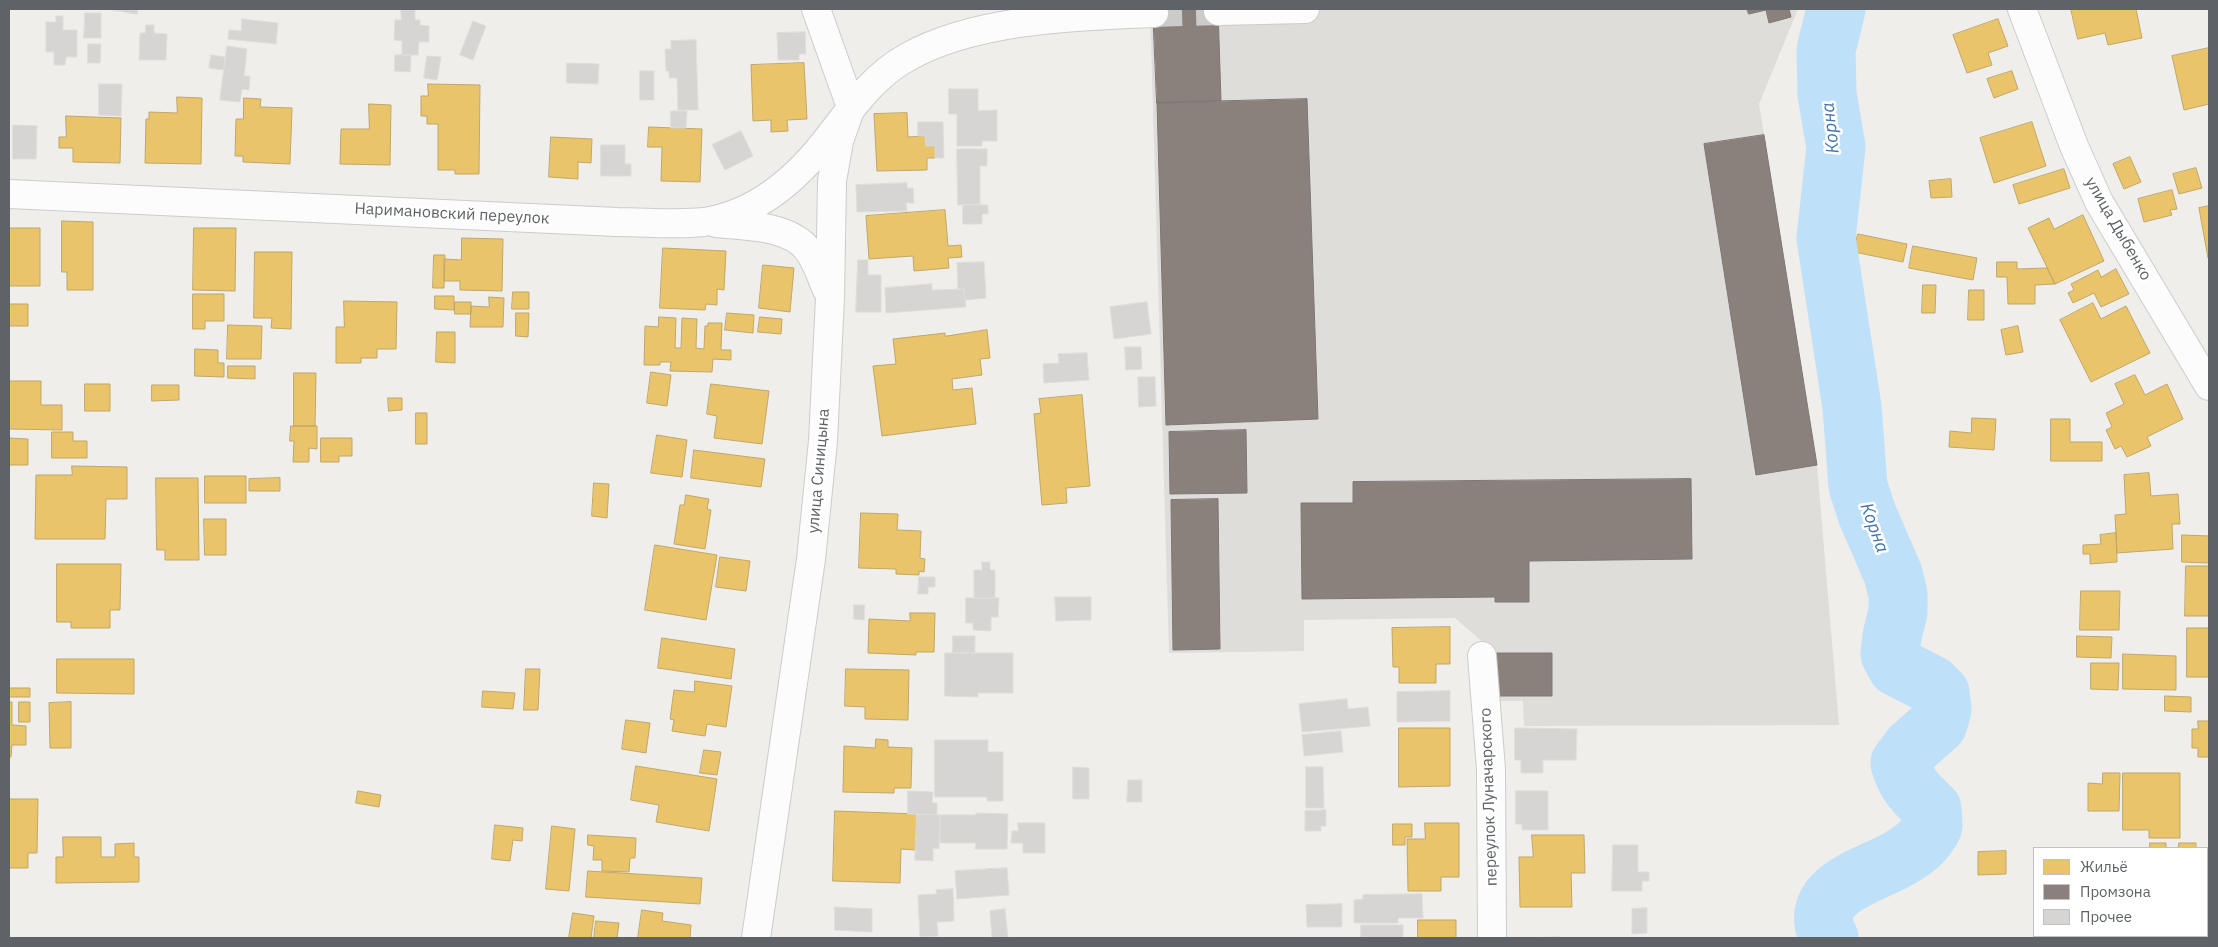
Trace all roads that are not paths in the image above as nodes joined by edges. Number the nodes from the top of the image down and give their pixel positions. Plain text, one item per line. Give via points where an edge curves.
1 (816, 9) edge
2 (1305, 9) edge
3 (2022, 9) edge
4 (1113, 12) edge
5 (1218, 12) dead end
6 (1154, 13) dead end
7 (851, 107) junction
8 (9, 194) edge
9 (703, 222) junction
10 (830, 298) junction
11 (2209, 386) edge
12 (1482, 656) dead end
13 (756, 938) edge
14 (1492, 938) edge

1 - 7 street
2 - 5 street
3 - 11 street, улица Дыбенко via 2099,202
4 - 6 street, Наримановский переулок
4 - 7 street, Наримановский переулок via 1032,21 980,31 925,48 884,73
7 - 9 street, Наримановский переулок via 813,157 775,192 726,217
7 - 10 street, улица Синицына via 834,162
8 - 9 street, Наримановский переулок via 607,221
9 - 10 street via 760,228 796,239 812,256
10 - 13 street, улица Синицына via 823,441 811,559
12 - 14 street, переулок Луначарского via 1491,770

